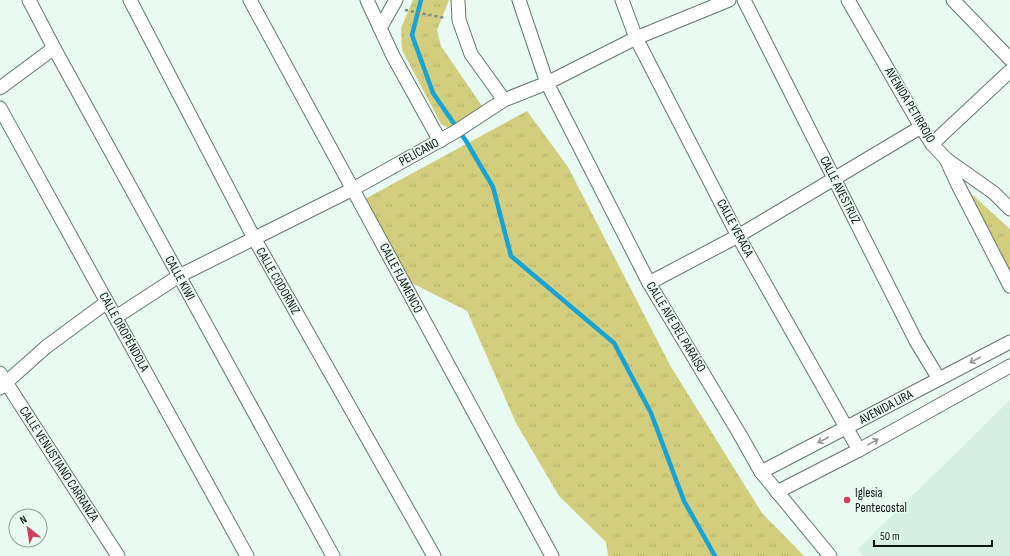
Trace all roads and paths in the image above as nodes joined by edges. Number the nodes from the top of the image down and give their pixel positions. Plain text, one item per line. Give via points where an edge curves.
1 (29, 0) edge
2 (130, 0) edge
3 (250, 0) edge
4 (367, 0) edge
5 (396, 0) edge
6 (458, 0) edge
7 (519, 0) edge
8 (622, 0) edge
9 (728, 0) edge
10 (744, 0) edge
11 (848, 0) edge
12 (953, 0) edge
13 (410, 11) dead end
14 (429, 14) dead end
15 (380, 28) junction
16 (636, 38) junction
17 (54, 48) junction
18 (1010, 59) edge
19 (1010, 71) edge
20 (547, 83) junction
21 (0, 88) edge
22 (504, 100) junction
23 (0, 108) edge
24 (921, 127) junction
25 (440, 141) junction
26 (932, 144) junction
27 (946, 159) junction
28 (834, 179) junction
29 (353, 189) junction
30 (1010, 209) edge
31 (738, 236) junction
32 (254, 238) junction
33 (179, 276) junction
34 (649, 283) junction
35 (1010, 286) edge
36 (107, 302) junction
37 (116, 317) junction
38 (1008, 346) edge
39 (1010, 366) edge
40 (939, 379) junction
41 (2, 381) edge
42 (846, 428) junction
43 (859, 450) junction
44 (761, 472) junction
45 (777, 492) junction
46 (118, 556) edge
47 (247, 556) edge
48 (333, 556) edge
49 (434, 556) edge
50 (552, 556) edge
51 (830, 556) edge

1 - 17 street, CALLE KIWI
2 - 32 street, CALLE CODORNIZ
3 - 29 street, CALLE FLAMENCO
4 - 15 street
5 - 15 street
6 - 22 street via 459,20 471,54
7 - 20 street, CALLE AVE DEL PARAÍSO
8 - 16 street, CALLE VERACA
9 - 16 street, PELÍCANO
10 - 28 street, CALLE AVESTRUZ
11 - 24 street, AVENIDA PETIRROJO
12 - 18 street
13 - 14 path
15 - 25 street
16 - 20 street, PELÍCANO
16 - 31 street, CALLE VERACA
17 - 21 street
17 - 33 street, CALLE KIWI
19 - 26 street
20 - 22 street, PELÍCANO
20 - 34 street, CALLE AVE DEL PARAÍSO
22 - 25 street, PELÍCANO
23 - 36 street, CALLE OROPÉNDOLA
24 - 26 street, AVENIDA PETIRROJO
24 - 28 street
25 - 29 street, PELÍCANO
26 - 27 street, AVENIDA PETIRROJO
27 - 30 street, AVENIDA PETIRROJO via 994,193
27 - 35 street
28 - 31 street
28 - 40 street, CALLE AVESTRUZ via 916,341
29 - 32 street, PELÍCANO
29 - 50 street, CALLE FLAMENCO
31 - 34 street
31 - 42 street, CALLE VERACA
32 - 33 street, PELÍCANO
32 - 49 street, CALLE CODORNIZ
33 - 37 street, PELÍCANO
33 - 48 street, CALLE KIWI
34 - 44 street, CALLE AVE DEL PARAÍSO
36 - 37 street, CALLE OROPÉNDOLA
36 - 41 street
37 - 47 street, CALLE OROPÉNDOLA
38 -> 40 street, AVENIDA LIRA
43 -> 39 street, AVENIDA LIRA
40 - 42 street, AVENIDA LIRA
41 - 46 street, CALLE VENUSTIANO CARRANZA
42 - 43 street, CALLE VERACA
42 -> 44 street, AVENIDA LIRA
43 - 45 street, AVENIDA LIRA
44 - 45 street, CALLE AVE DEL PARAÍSO
45 - 51 street, CALLE AVE DEL PARAÍSO

